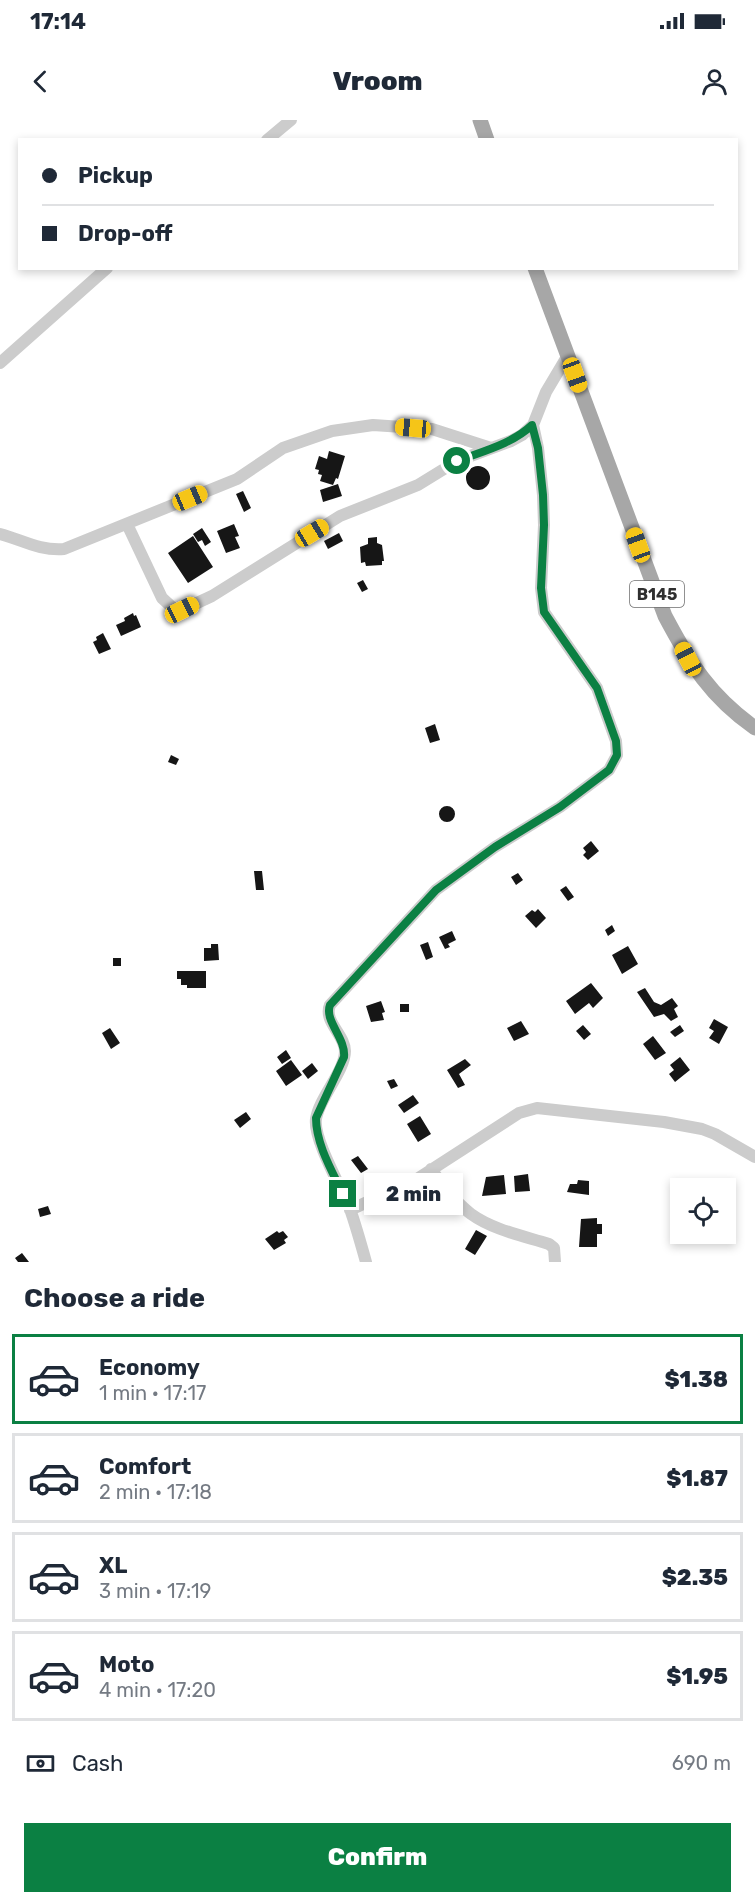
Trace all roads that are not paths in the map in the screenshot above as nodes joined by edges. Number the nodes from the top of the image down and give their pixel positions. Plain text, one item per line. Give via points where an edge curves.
1 (291, 120) edge
2 (480, 120) edge
3 (269, 138) edge
4 (486, 138) edge
5 (104, 270) edge
6 (536, 270) edge
7 (567, 355) junction
8 (0, 363) edge
9 (532, 425) junction
10 (491, 448) junction
11 (127, 524) junction
12 (0, 534) edge
13 (755, 728) edge
14 (755, 1156) edge
15 (431, 1169) junction
16 (350, 1210) junction
17 (366, 1262) edge
18 (555, 1262) edge

1 - 3 street
2 - 4 main road
5 - 8 street
6 - 7 main road, B145
7 - 9 street
7 - 13 main road, B145 via 666,616 688,659 710,690
9 - 10 street via 512,441
9 - 16 street via 543,495 544,612 597,688 616,741 617,755 609,770 560,807 436,890 330,1005 328,1014 345,1051 316,1118 316,1127
10 - 11 street via 432,429 373,425 332,431 283,448 237,479
10 - 11 street via 457,461 418,485 340,516 212,596 182,610 174,609 162,598
11 - 12 street via 57,550 36,548
14 - 15 street via 702,1129 537,1108 519,1113
15 - 16 street
15 - 18 street via 471,1214 549,1244 554,1248
16 - 17 street

